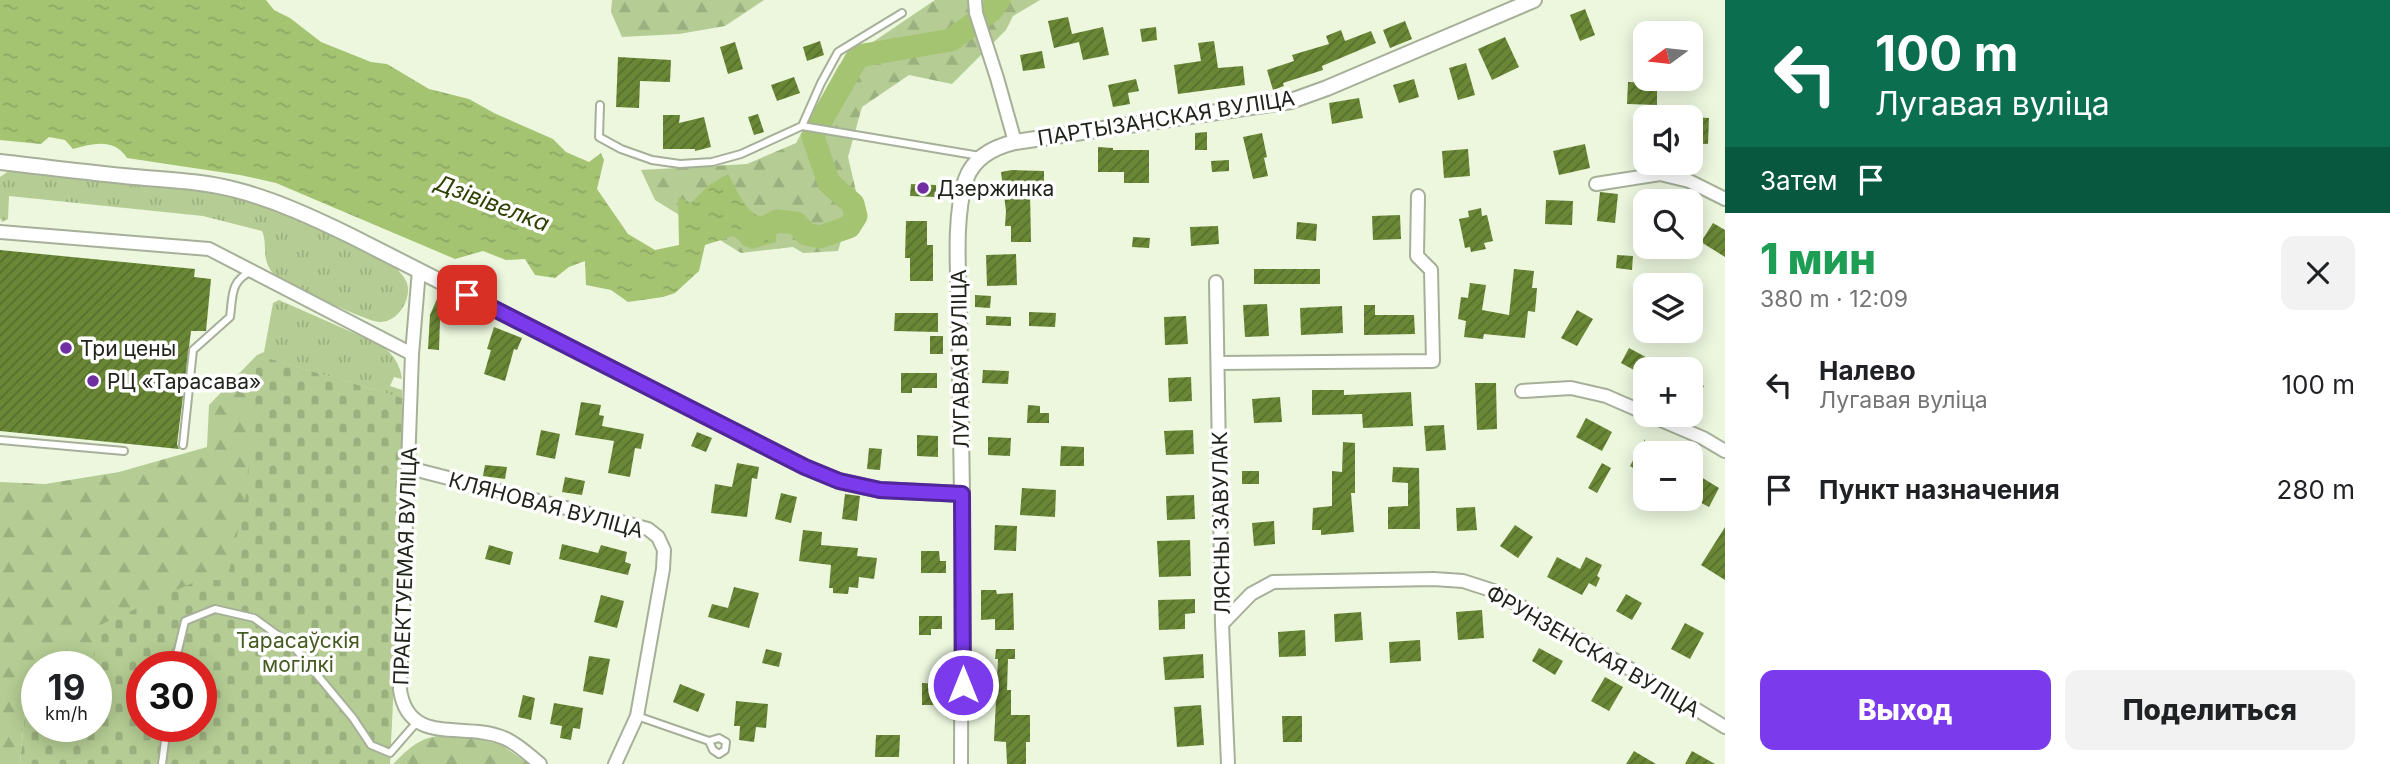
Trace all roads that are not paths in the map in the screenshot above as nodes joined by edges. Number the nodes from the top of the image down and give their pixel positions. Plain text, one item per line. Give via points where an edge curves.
1 (975, 0) edge
2 (1534, 0) edge
3 (902, 13) dead end
4 (600, 106) dead end
5 (802, 126) junction
6 (1015, 142) junction
7 (982, 157) junction
8 (0, 162) edge
9 (1596, 184) dead end
10 (1418, 196) dead end
11 (1725, 199) edge
12 (0, 232) edge
13 (419, 270) junction
14 (252, 271) junction
15 (1216, 282) dead end
16 (412, 354) junction
17 (1219, 363) junction
18 (1521, 391) dead end
19 (1633, 408) edge
20 (1677, 427) edge
21 (0, 440) edge
22 (183, 445) dead end
23 (124, 451) dead end
24 (1725, 451) edge
25 (409, 468) junction
26 (962, 494) junction
27 (1222, 624) junction
28 (178, 651) edge
29 (637, 716) junction
30 (416, 722) junction
31 (1725, 727) edge
32 (709, 741) dead end
33 (165, 742) edge
34 (162, 764) edge
35 (540, 764) edge
36 (615, 764) edge
37 (961, 764) edge
38 (1228, 764) edge

1 - 6 street
2 - 6 street, ПАРТЫЗАНСКАЯ ВУЛІЦА via 1291,101
3 - 5 lane via 838,52
4 - 5 lane via 599,137 652,160 680,164 741,154
5 - 7 lane
6 - 7 street, ПАРТЫЗАНСКАЯ ВУЛІЦА
7 - 26 street, ЛУГАВАЯ ВУЛІЦА via 967,179 960,225
8 - 13 street via 234,189 314,218
9 - 11 street via 1660,174 1689,181
10 - 17 street via 1417,256 1431,270 1433,361
12 - 14 street via 209,249
13 - 16 street, ПРАЕКТУЕМАЯ ВУЛІЦА
13 - 26 street via 805,467 880,490
14 - 16 street
14 - 22 lane via 234,285 230,317 193,349
15 - 17 street, ЛЯСНЫ ЗАВУЛАК
16 - 25 street, ПРАЕКТУЕМАЯ ВУЛІЦА
17 - 27 street, ЛЯСНЫ ЗАВУЛАК
18 - 19 street via 1571,388
20 - 24 street
21 - 23 lane
25 - 29 street, КЛЯНОВАЯ ВУЛІЦА via 648,529 658,537 664,550 663,569
25 - 30 street, ПРАЕКТУЕМАЯ ВУЛІЦА via 400,690 404,709
26 - 37 street, ЛУГАВАЯ ВУЛІЦА
27 - 31 street, ФРУНЗЕНСКАЯ ВУЛІЦА via 1251,594 1273,582 1463,581 1494,591
27 - 38 street, ЛЯСНЫ ЗАВУЛАК
28 - 30 lane via 185,621 215,609 254,618 294,647 371,744 390,753
29 - 32 lane
29 - 36 street, КЛЯНОВАЯ ВУЛІЦА
30 - 35 street via 506,738
33 - 34 lane

